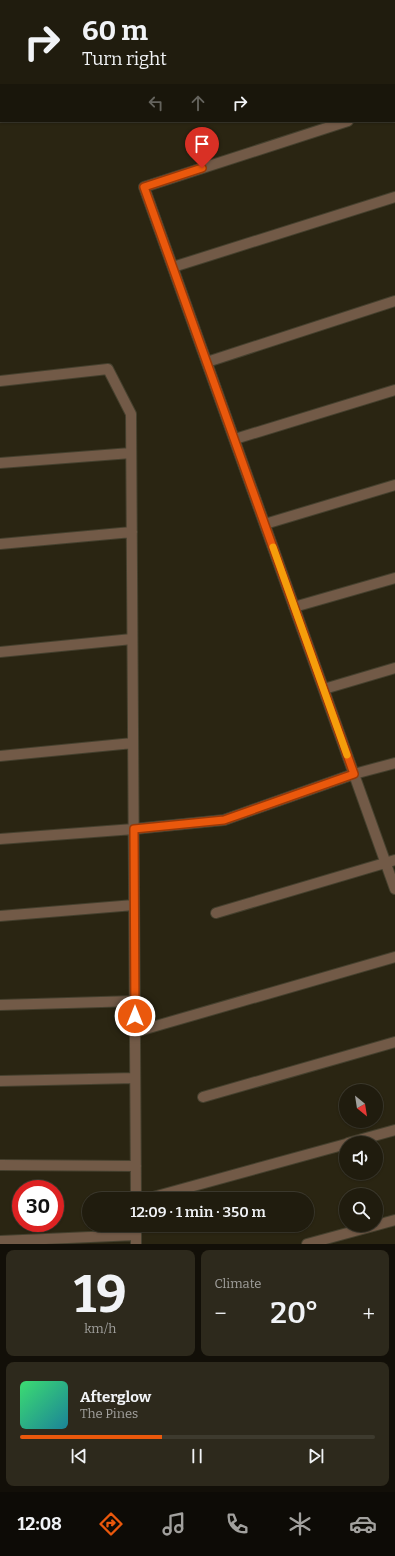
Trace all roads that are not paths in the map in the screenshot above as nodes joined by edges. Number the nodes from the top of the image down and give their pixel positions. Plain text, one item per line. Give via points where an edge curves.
1 (345, 122) edge
2 (395, 197) edge
3 (173, 267) junction
4 (395, 301) edge
5 (207, 362) junction
6 (0, 382) edge
7 (395, 390) edge
8 (235, 439) junction
9 (131, 453) junction
10 (0, 463) edge
11 (395, 485) edge
12 (265, 524) junction
13 (132, 532) junction
14 (0, 544) edge
15 (395, 578) edge
16 (294, 607) junction
17 (132, 639) junction
18 (0, 652) edge
19 (395, 668) edge
20 (324, 689) junction
21 (133, 743) junction
22 (0, 756) edge
23 (395, 763) edge
24 (354, 774) junction
25 (134, 829) junction
26 (0, 839) edge
27 (390, 862) edge
28 (395, 889) edge
29 (134, 905) junction
30 (216, 913) dead end
31 (0, 916) edge
32 (395, 957) edge
33 (135, 1001) junction
34 (0, 1005) edge
35 (135, 1032) junction
36 (395, 1042) edge
37 (135, 1078) junction
38 (0, 1080) edge
39 (203, 1097) dead end
40 (395, 1130) edge
41 (373, 1136) edge
42 (339, 1145) edge
43 (0, 1165) edge
44 (136, 1166) junction
45 (136, 1192) edge
46 (171, 1192) edge
47 (395, 1220) edge
48 (136, 1235) edge
49 (0, 1241) edge
50 (307, 1244) edge

1 - 3 street via 144,187
2 - 3 street
3 - 5 street
4 - 5 street
5 - 8 street
6 - 9 street via 108,369 131,414
7 - 8 street
8 - 12 street
9 - 10 street
9 - 13 street
11 - 12 street
12 - 16 street
13 - 14 street
13 - 17 street
15 - 16 street
16 - 20 street
17 - 18 street
17 - 21 street
19 - 20 street
20 - 24 street
21 - 22 street
21 - 25 street
23 - 24 street
24 - 25 street via 224,820
24 - 27 street
25 - 26 street
25 - 29 street
27 - 28 street
27 - 30 street
29 - 31 street
29 - 33 street
32 - 35 street
33 - 34 street
33 - 35 street
35 - 37 street
36 - 39 street
37 - 38 street
37 - 44 street
40 - 41 street
42 - 46 street
43 - 44 street
44 - 45 street
47 - 50 street
48 - 49 street

